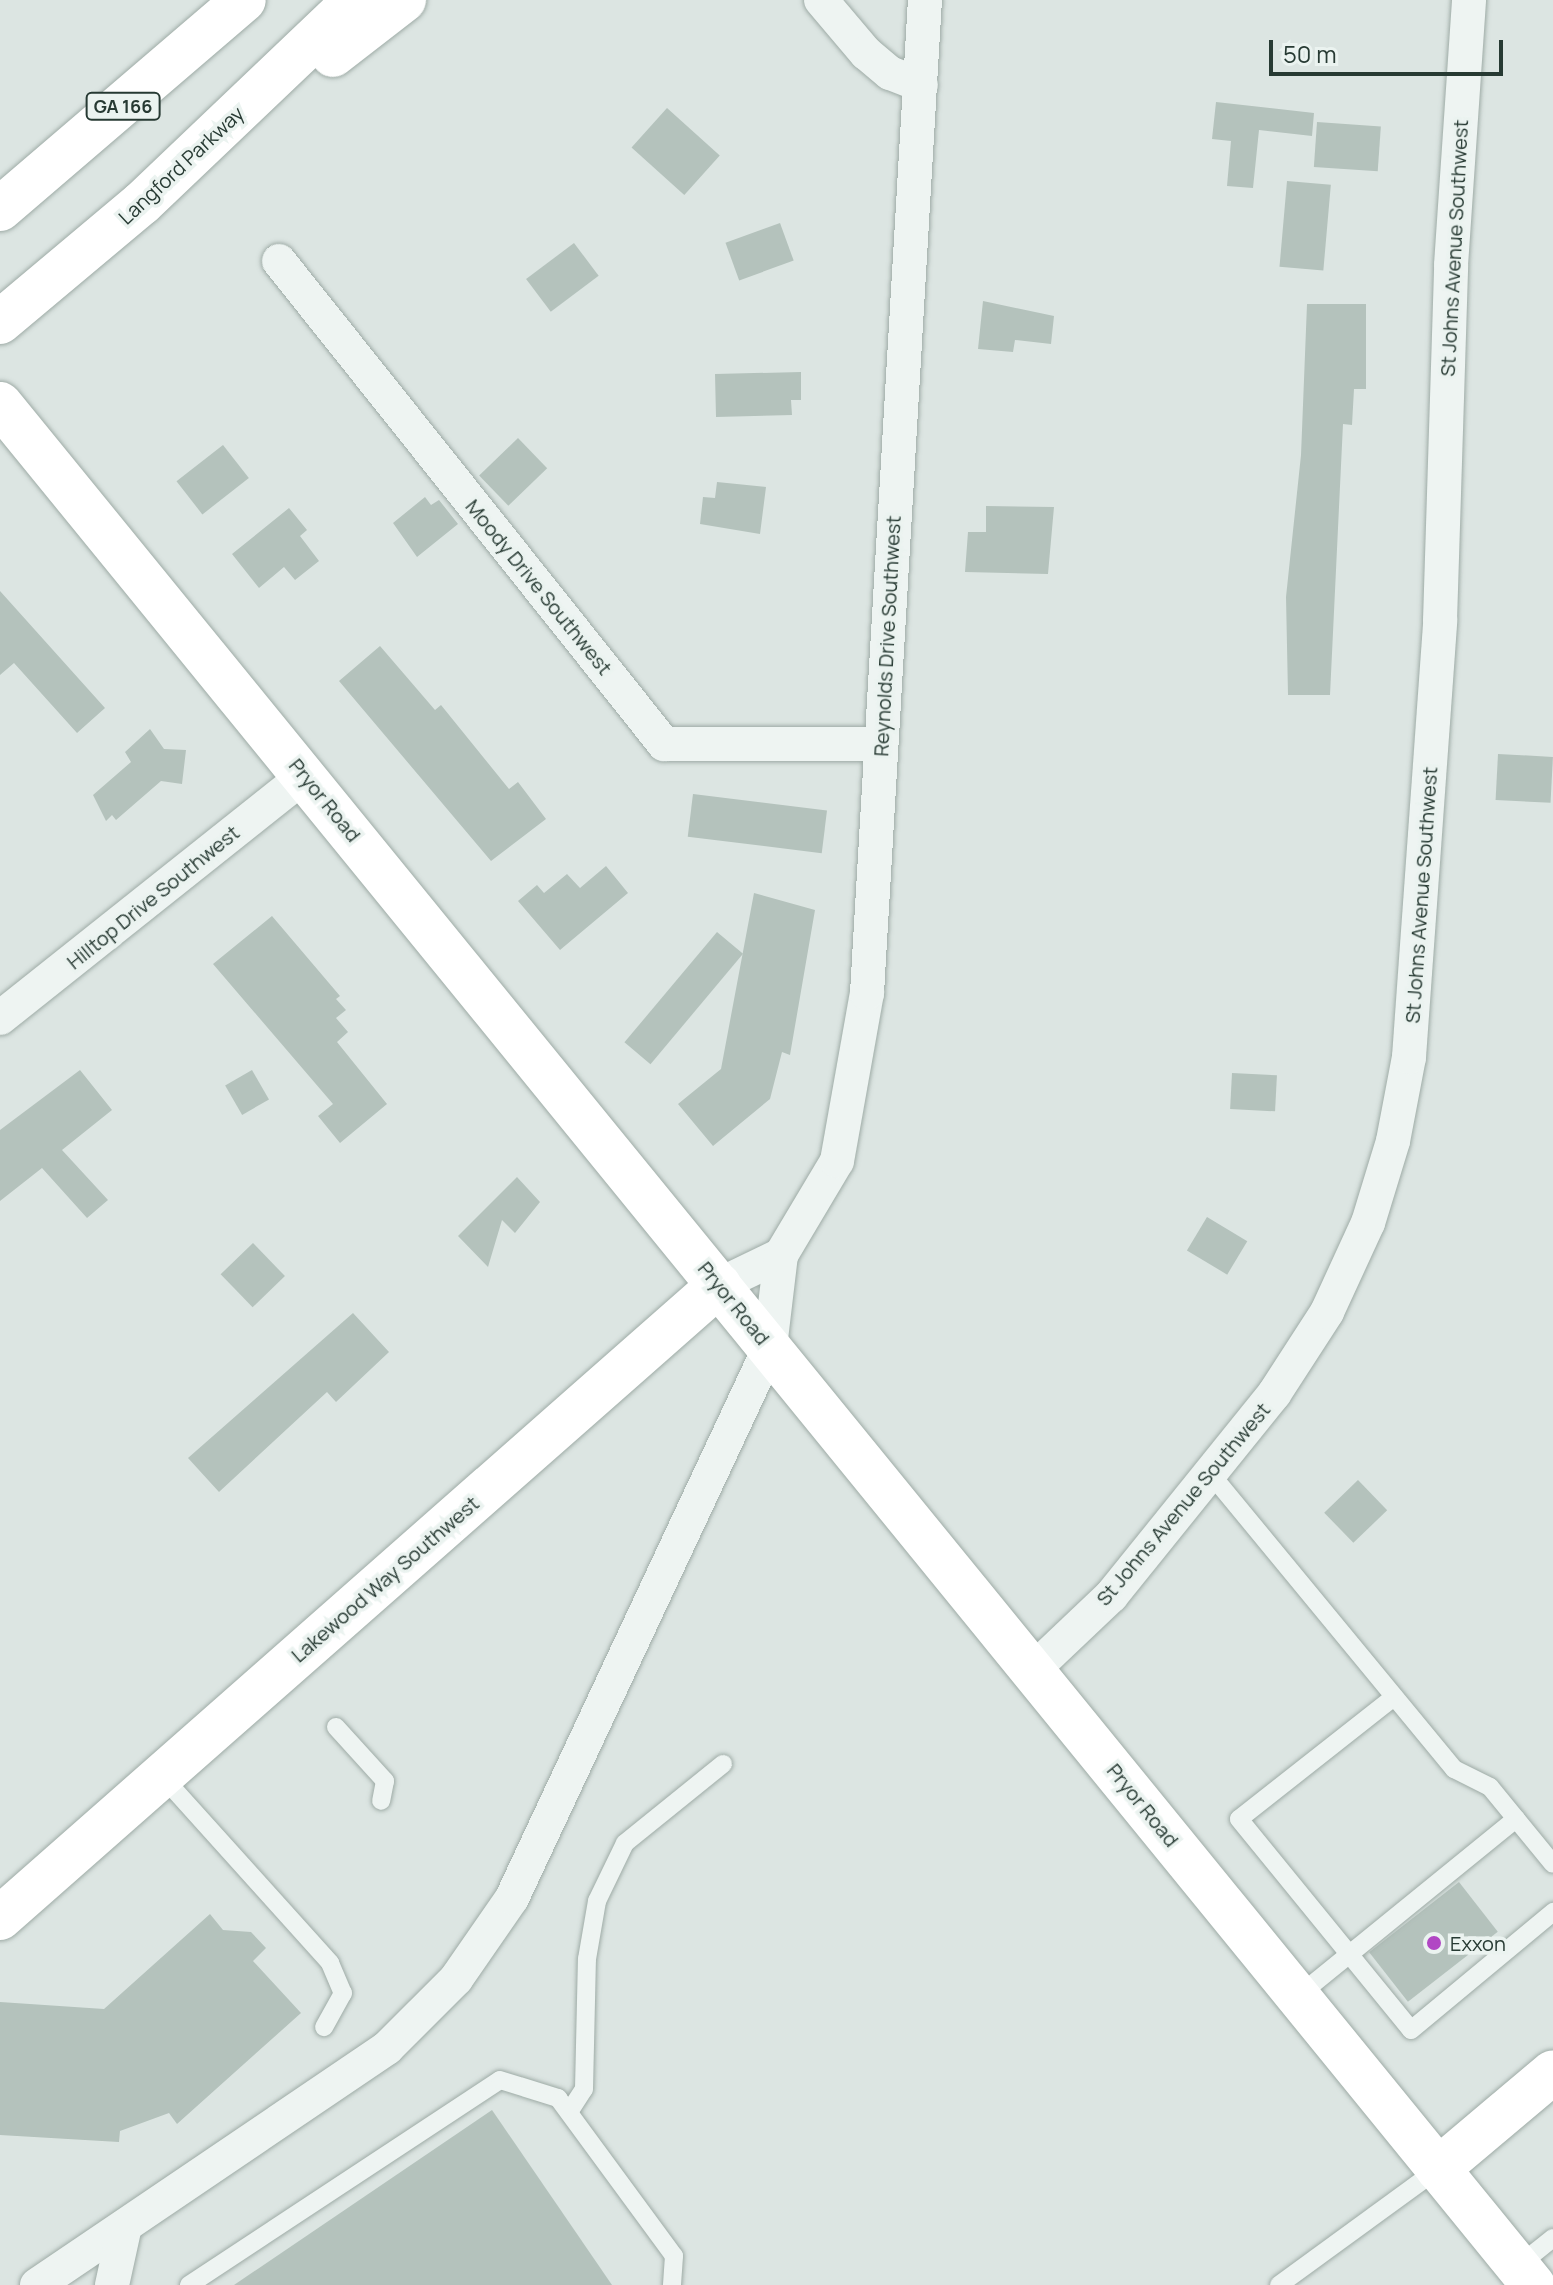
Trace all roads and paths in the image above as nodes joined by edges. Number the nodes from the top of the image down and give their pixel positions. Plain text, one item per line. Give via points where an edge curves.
1 (244, 0) edge
2 (355, 0) edge
3 (404, 0) edge
4 (821, 0) edge
5 (925, 0) edge
6 (1469, 0) edge
7 (921, 85) junction
8 (142, 203) junction
9 (0, 209) edge
10 (279, 261) dead end
11 (0, 322) edge
12 (0, 404) edge
13 (881, 744) junction
14 (305, 775) junction
15 (0, 1018) edge
16 (781, 1255) junction
17 (719, 1285) junction
18 (770, 1347) junction
19 (1210, 1473) junction
20 (1033, 1670) junction
21 (1394, 1697) junction
22 (336, 1727) dead end
23 (723, 1764) dead end
24 (161, 1775) junction
25 (381, 1801) dead end
26 (1516, 1819) junction
27 (1553, 1864) edge
28 (1553, 1912) edge
29 (0, 1918) edge
30 (1347, 1956) junction
31 (1298, 1996) junction
32 (324, 2027) dead end
33 (1551, 2080) edge
34 (569, 2112) junction
35 (1438, 2169) junction
36 (125, 2226) junction
37 (1553, 2238) edge
38 (1526, 2276) edge
39 (37, 2285) edge
40 (112, 2285) edge
41 (189, 2285) edge
42 (672, 2285) edge
43 (1279, 2285) edge

1 - 9 main road, GA 166
2 - 8 main road, Langford Parkway
3 - 8 main road
4 - 7 street via 866,53 890,73
5 - 7 street, Reynolds Drive Southwest
6 - 19 street, St Johns Avenue Southwest via 1451,265 1440,621 1409,1057 1393,1141 1368,1223 1327,1312 1274,1394
7 - 13 street, Reynolds Drive Southwest
8 - 11 main road, Langford Parkway
10 - 13 street, Moody Drive Southwest via 664,744
12 - 14 main road, Pryor Road
13 - 16 street, Reynolds Drive Southwest via 867,993 837,1161
14 - 15 street, Hilltop Drive Southwest
14 - 17 main road, Pryor Road
16 - 17 street, Lakewood Way Southwest
16 - 18 street
17 - 18 main road, Pryor Road
17 - 24 main road, Lakewood Way Southwest
18 - 20 main road, Pryor Road
18 - 36 street via 512,1898 456,1979 387,2048
19 - 20 street, St Johns Avenue Southwest via 1111,1596
19 - 21 lane
20 - 31 main road, Pryor Road
21 - 26 lane via 1454,1769 1490,1787
21 - 30 lane via 1239,1819
22 - 25 lane via 385,1781
23 - 34 lane via 625,1843 597,1901 587,1959 584,2089
24 - 29 main road, Lakewood Way Southwest
24 - 32 lane via 330,1963 343,1993
26 - 27 lane
26 - 30 lane
28 - 30 lane via 1411,2030
30 - 31 lane
31 - 35 main road, Pryor Road
33 - 35 main road
34 - 41 lane via 558,2098 500,2080
34 - 42 lane via 674,2256
35 - 38 main road, Pryor Road
35 - 43 lane
36 - 39 street
36 - 40 street
37 - 38 lane

